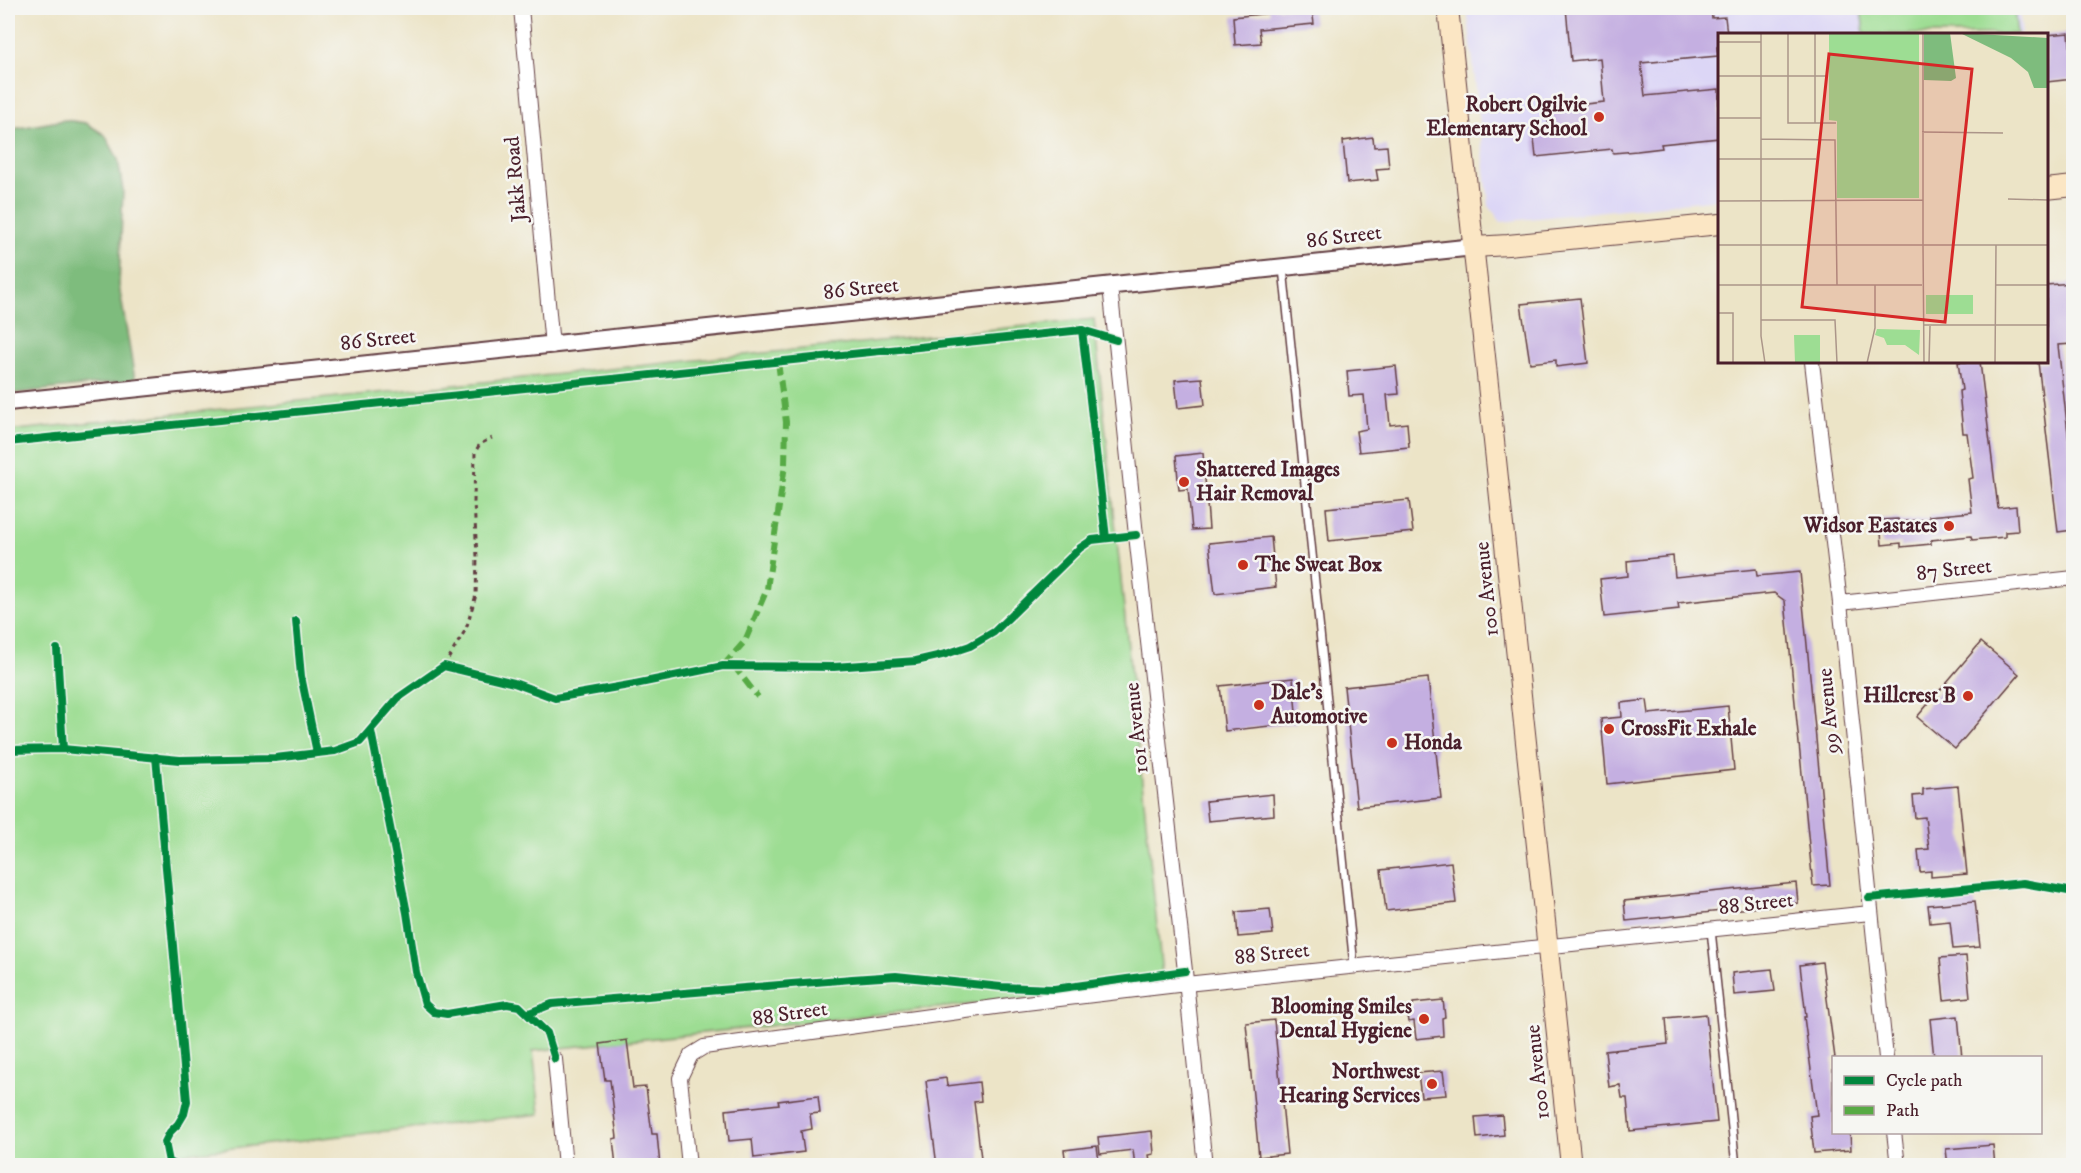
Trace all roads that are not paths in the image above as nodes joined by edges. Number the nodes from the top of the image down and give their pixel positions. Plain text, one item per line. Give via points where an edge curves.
1 (520, 8) edge
2 (1448, 8) edge
3 (2073, 186) edge
4 (2048, 189) edge
5 (1718, 224) edge
6 (1474, 247) junction
7 (1283, 268) junction
8 (1110, 286) junction
9 (552, 346) junction
10 (1812, 363) edge
11 (8, 402) edge
12 (2073, 578) edge
13 (1840, 603) junction
14 (1870, 912) junction
15 (1711, 930) junction
16 (1549, 946) junction
17 (1354, 966) junction
18 (1186, 984) junction
19 (1886, 1056) edge
20 (555, 1059) dead end
21 (1894, 1134) edge
22 (565, 1166) edge
23 (689, 1166) edge
24 (1205, 1166) edge
25 (1571, 1166) edge
26 (1736, 1166) edge
27 (1898, 1166) edge

1 - 9 street, Jakk Road
2 - 6 main road, 100 Avenue
3 - 4 main road
5 - 6 main road, 86 Street
6 - 7 street, 86 Street
6 - 16 main road, 100 Avenue
7 - 8 street, 86 Street
7 - 17 lane
8 - 9 street, 86 Street
8 - 18 street, 101 Avenue
9 - 11 street, 86 Street
10 - 13 street, 99 Avenue
12 - 13 street, 87 Street
13 - 14 street, 99 Avenue
14 - 15 street, 88 Street
14 - 19 street, 99 Avenue
15 - 16 street, 88 Street
15 - 26 lane
16 - 17 street, 88 Street
16 - 25 main road, 100 Avenue
17 - 18 street, 88 Street
18 - 23 street, 88 Street via 704,1047 696,1050 682,1070 680,1088
18 - 24 street, 101 Avenue
20 - 22 street
21 - 27 street

